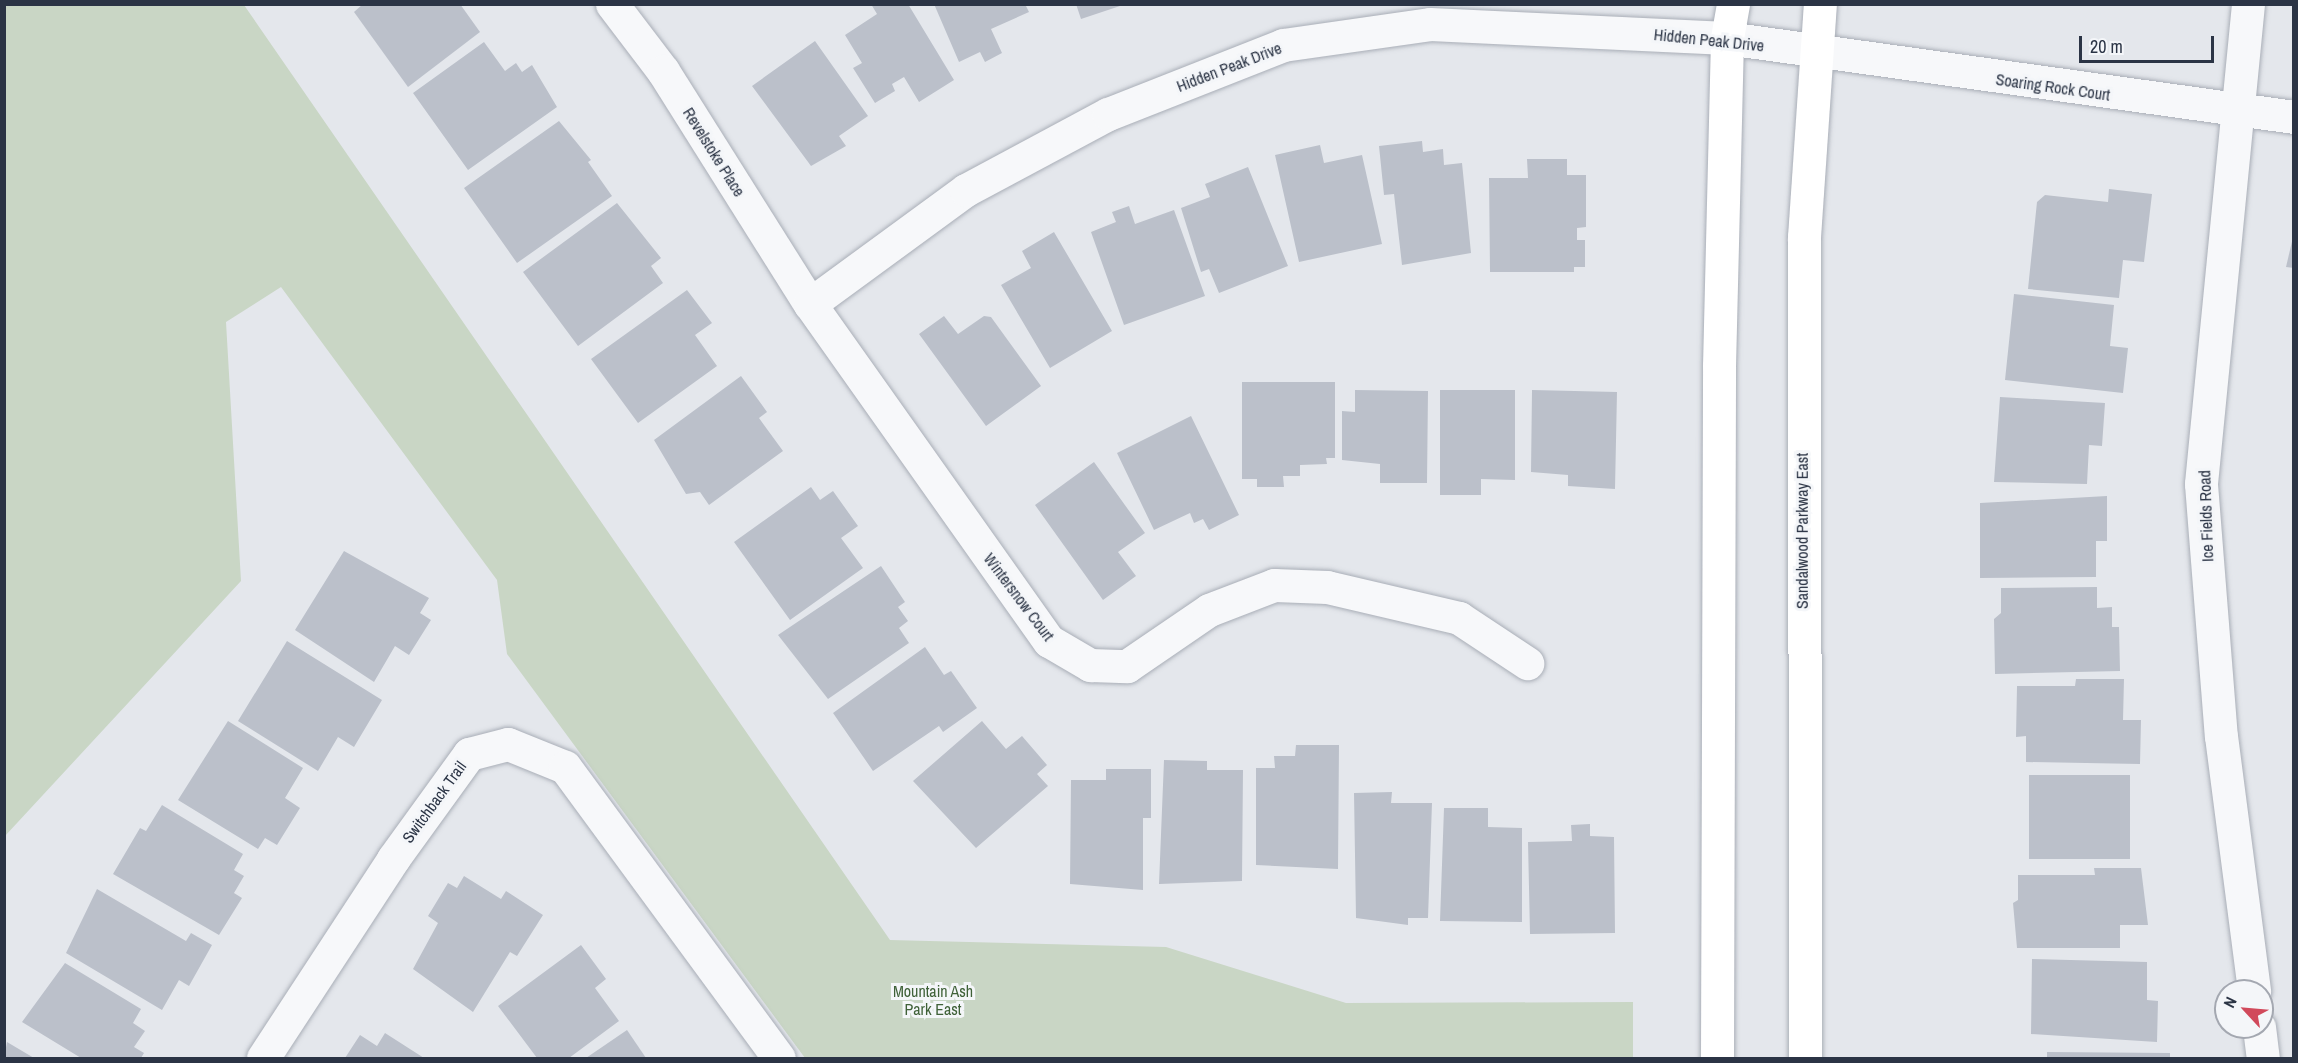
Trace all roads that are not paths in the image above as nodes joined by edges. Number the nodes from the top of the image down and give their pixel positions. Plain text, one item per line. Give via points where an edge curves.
1 (612, 4) edge
2 (1733, 4) edge
3 (1820, 4) edge
4 (2248, 4) edge
5 (1726, 38) junction
6 (1814, 52) junction
7 (2238, 113) junction
8 (2294, 117) edge
9 (810, 304) junction
10 (1527, 663) dead end
11 (2252, 979) edge
12 (2260, 1039) edge
13 (263, 1059) edge
14 (779, 1059) edge
15 (1717, 1059) edge
16 (1805, 1059) edge
17 (2263, 1059) edge

1 - 9 street, Revelstoke Place via 663,71
2 - 5 main road
3 - 6 main road, Sandalwood Parkway East
4 - 7 street, Ice Fields Road
5 - 6 street, Hidden Peak Drive
5 - 9 street, Hidden Peak Drive via 1430,24 1283,45 1108,114 976,185
5 - 15 main road via 1717,583
6 - 7 street, Soaring Rock Court
6 - 16 main road, Sandalwood Parkway East via 1804,237
7 - 8 street, Soaring Rock Court
7 - 11 street, Ice Fields Road via 2201,484 2222,736
9 - 10 street, Wintersnow Court via 1049,641 1090,665 1127,666 1209,610 1274,585 1327,587 1459,618
12 - 17 street
13 - 14 street, Switchback Trail via 393,859 469,754 508,744 566,767

